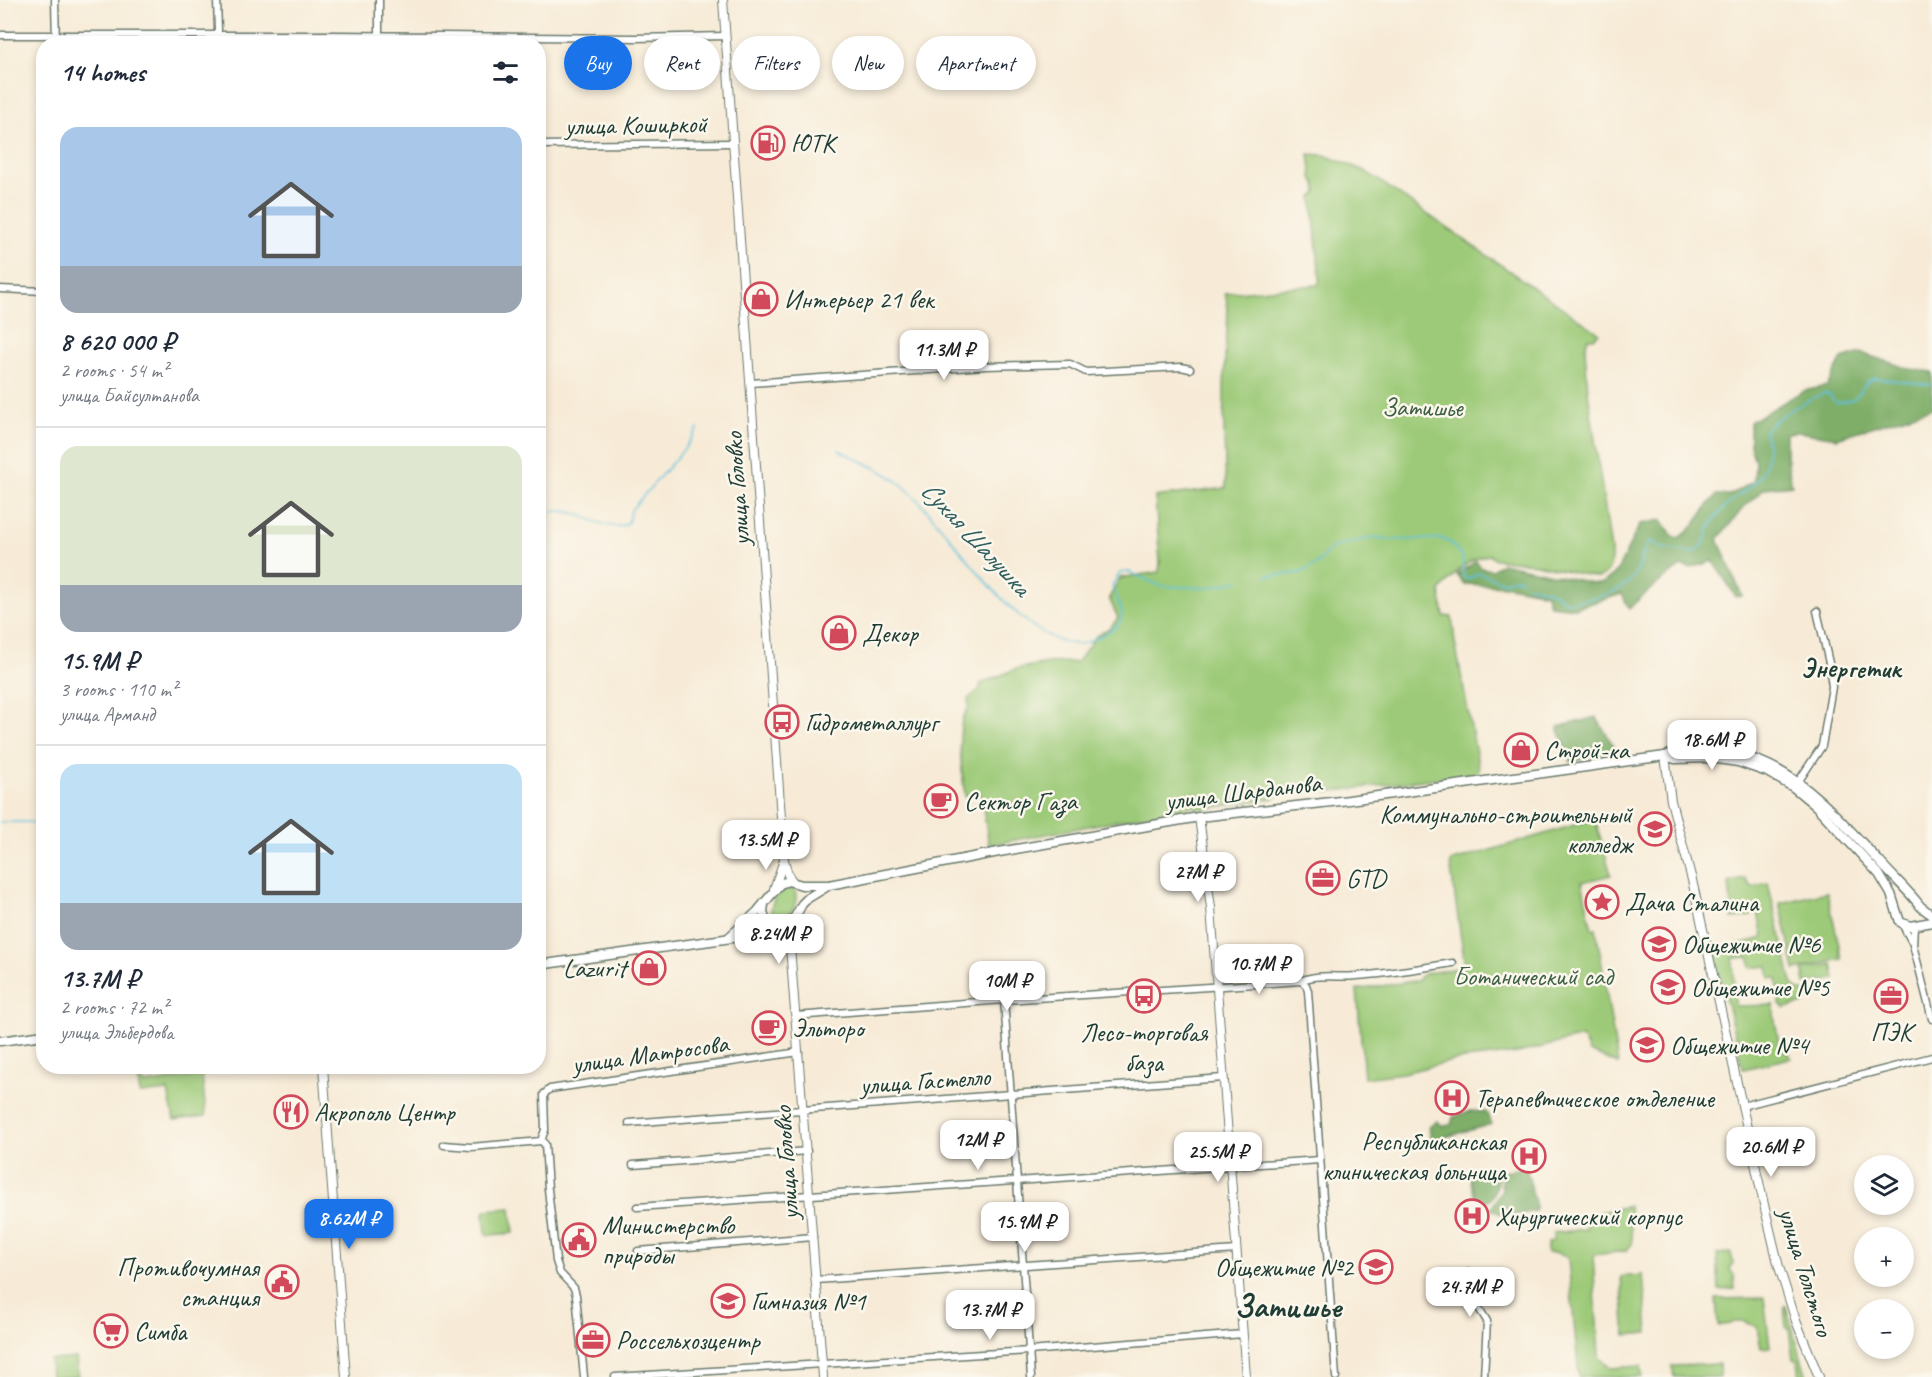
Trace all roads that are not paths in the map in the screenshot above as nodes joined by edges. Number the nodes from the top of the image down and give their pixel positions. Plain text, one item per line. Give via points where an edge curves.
1 (55, 0) edge
2 (217, 0) edge
3 (379, 0) edge
4 (723, 0) edge
5 (0, 35) edge
6 (216, 35) junction
7 (379, 35) junction
8 (56, 36) junction
9 (464, 36) edge
10 (725, 36) junction
11 (546, 37) edge
12 (733, 143) junction
13 (546, 145) edge
14 (0, 289) edge
15 (36, 291) edge
16 (1190, 369) dead end
17 (750, 383) junction
18 (1817, 611) dead end
19 (1665, 756) junction
20 (1798, 782) junction
21 (1199, 818) junction
22 (784, 860) junction
23 (795, 883) junction
24 (830, 885) junction
25 (774, 889) junction
26 (765, 904) junction
27 (802, 904) junction
28 (1919, 905) junction
29 (1932, 915) edge
30 (795, 917) junction
31 (1899, 917) junction
32 (1932, 922) edge
33 (1915, 925) junction
34 (780, 928) junction
35 (728, 938) junction
36 (1913, 945) junction
37 (790, 946) junction
38 (1453, 963) dead end
39 (546, 964) edge
40 (1301, 981) junction
41 (1216, 986) junction
42 (1004, 1000) junction
43 (796, 1016) junction
44 (1932, 1019) edge
45 (36, 1036) edge
46 (0, 1041) edge
47 (799, 1052) junction
48 (1932, 1057) edge
49 (324, 1074) edge
50 (1223, 1078) junction
51 (1010, 1094) junction
52 (1742, 1106) junction
53 (803, 1109) junction
54 (629, 1123) dead end
55 (541, 1141) junction
56 (444, 1145) dead end
57 (807, 1151) junction
58 (1320, 1160) junction
59 (633, 1165) dead end
60 (1230, 1166) junction
61 (1017, 1180) junction
62 (810, 1195) junction
63 (637, 1207) dead end
64 (813, 1237) junction
65 (638, 1251) dead end
66 (1236, 1251) junction
67 (1023, 1266) junction
68 (1469, 1272) dead end
69 (816, 1280) junction
70 (1243, 1334) junction
71 (1029, 1351) junction
72 (822, 1364) junction
73 (346, 1377) edge
74 (584, 1377) edge
75 (615, 1377) edge
76 (824, 1377) edge
77 (1031, 1377) edge
78 (1246, 1377) edge
79 (1336, 1377) edge
80 (1484, 1377) edge
81 (1818, 1377) edge

1 - 8 street
2 - 6 street
3 - 7 street
4 - 10 street, улица Головко
5 - 8 street
6 - 7 street
6 - 8 street
7 - 9 street
10 - 11 street
10 - 12 street, улица Головко
12 - 13 street, улица Коширкой
12 - 17 street, улица Головко
14 - 15 street
16 - 17 street via 1086,372 1070,364 985,366
17 - 22 street, улица Головко
18 - 20 street via 1832,687 1822,746
19 - 20 main road, улица Шарданова via 1694,750 1739,754 1764,761
19 - 21 main road, улица Шарданова
19 - 31 main road, улица Шарданова via 1727,760 1779,778 1816,806 1879,874
19 - 52 street, улица Толстого via 1671,801
20 - 28 main road, улица Шарданова via 1849,829
21 - 24 main road, улица Шарданова
21 - 41 street
22 - 23 street
22 - 25 street
23 - 24 main road
23 - 25 main road via 784,882
23 - 27 main road via 802,892
24 - 27 main road
25 - 26 main road
26 - 34 main road via 766,922
26 - 35 main road
27 - 30 main road
28 - 29 main road, улица Шарданова
28 - 31 main road via 1910,900 1903,902
28 - 33 main road via 1923,915
30 - 34 main road
30 - 37 street
31 - 33 main road via 1907,926
31 - 36 street
32 - 33 main road
33 - 36 street
34 - 35 main road
34 - 37 street
35 - 39 main road
36 - 44 street
37 - 43 street, улица Головко
38 - 40 street
40 - 41 street
40 - 58 street via 1308,991
41 - 42 street
41 - 50 street
42 - 43 street
42 - 51 street
43 - 47 street, улица Головко
45 - 46 main road
47 - 53 street, улица Головко
47 - 55 street, улица Матросова via 550,1089 544,1094 545,1130
48 - 52 street
49 - 73 street
50 - 51 street, улица Гастелло
50 - 60 street
51 - 53 street, улица Гастелло
51 - 61 street
52 - 81 street, улица Толстого via 1779,1267
53 - 54 street, улица Гастелло
53 - 57 street, улица Головко
55 - 56 street via 471,1147
55 - 74 street, улица Матросова via 545,1144 558,1269 574,1288 577,1302
57 - 59 street
57 - 62 street, улица Головко
58 - 60 street
58 - 79 street
60 - 61 street
60 - 66 street
61 - 62 street
61 - 67 street
62 - 63 street
62 - 64 street, улица Головко
64 - 65 street
64 - 69 street, улица Головко
66 - 67 street
66 - 70 street
67 - 69 street
67 - 71 street
68 - 80 street via 1475,1302 1487,1321
69 - 72 street, улица Головко
70 - 71 street
70 - 78 street
71 - 72 street
71 - 77 street
72 - 75 street
72 - 76 street, улица Головко

